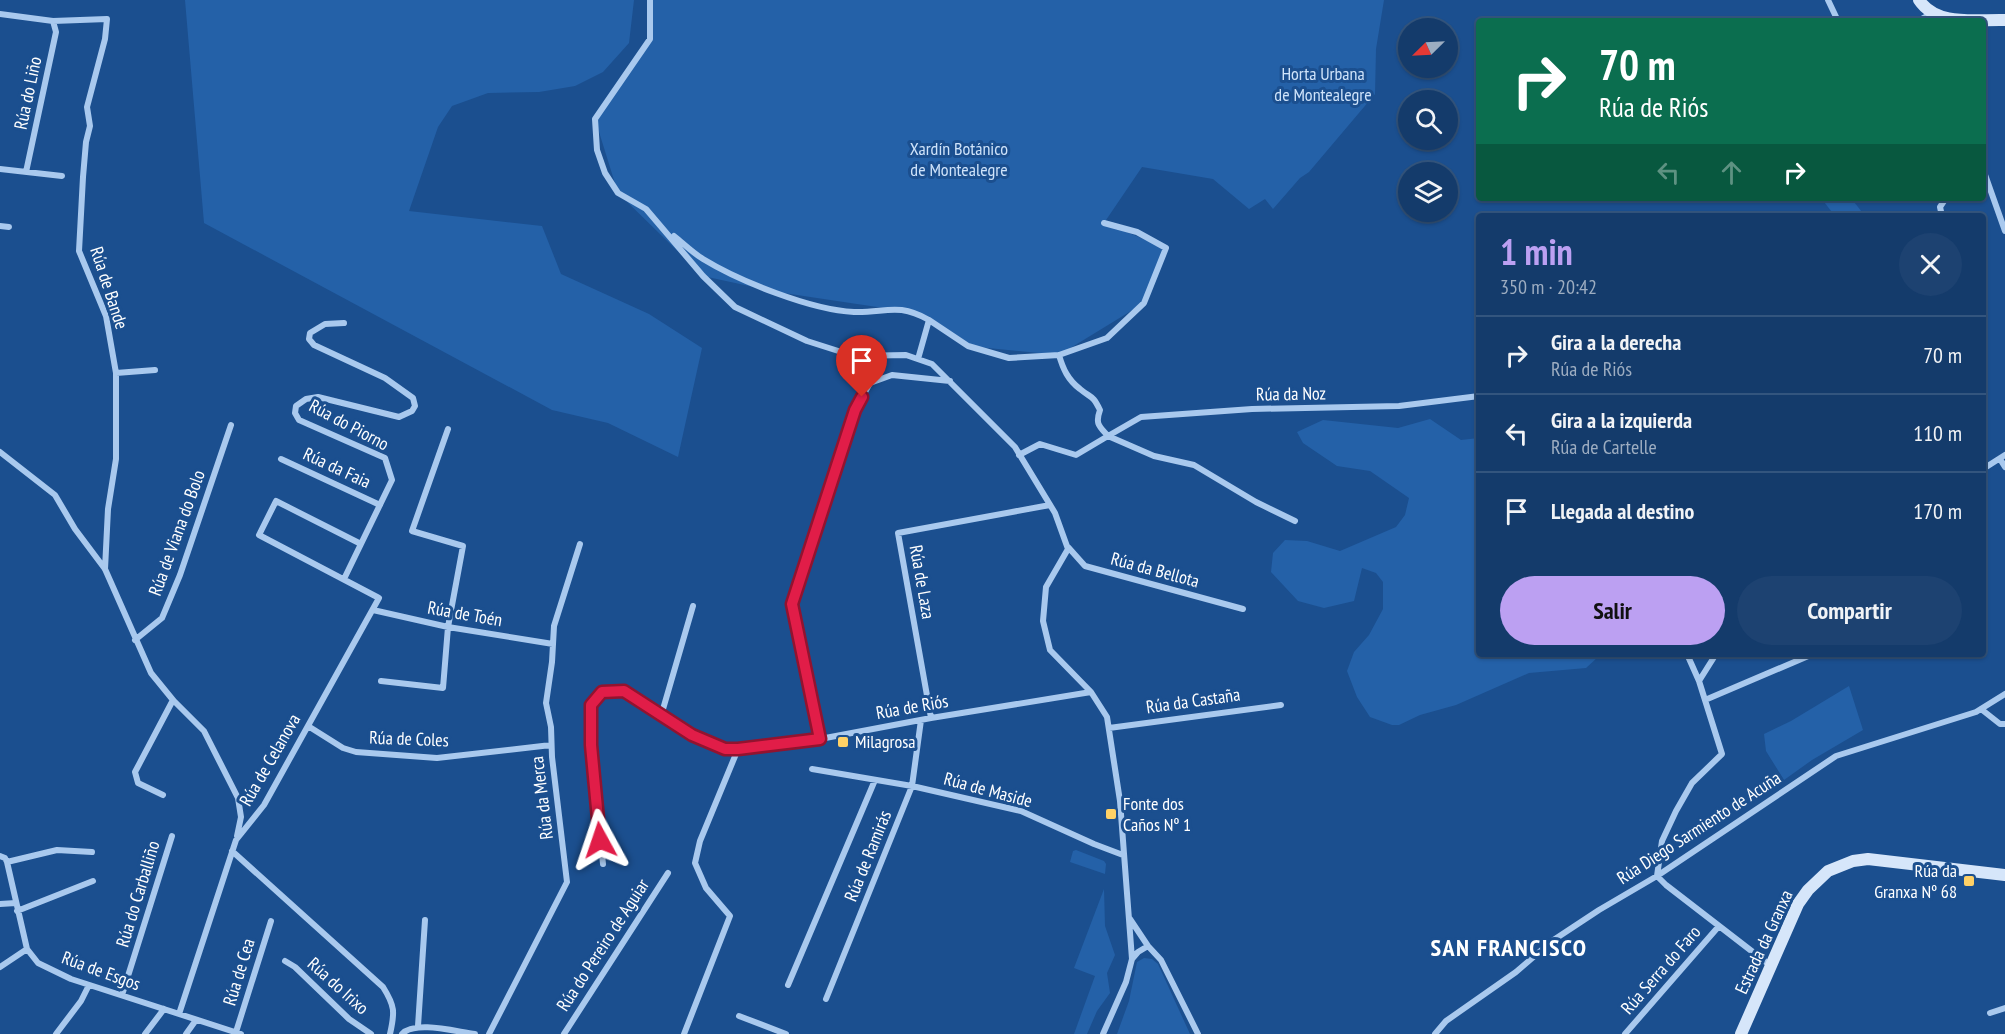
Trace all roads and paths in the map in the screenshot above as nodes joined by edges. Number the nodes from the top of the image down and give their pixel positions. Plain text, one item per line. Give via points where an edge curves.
1 (650, 0) edge
2 (1828, 0) edge
3 (1919, 0) edge
4 (1932, 13) junction
5 (0, 14) edge
6 (1837, 18) edge
7 (1923, 18) edge
8 (1948, 18) edge
9 (1986, 20) edge
10 (2005, 20) edge
11 (53, 21) junction
12 (0, 169) edge
13 (27, 172) junction
14 (62, 176) dead end
15 (1986, 184) edge
16 (1104, 223) dead end
17 (0, 226) edge
18 (9, 227) dead end
19 (663, 228) junction
20 (2005, 231) edge
21 (929, 320) junction
22 (344, 323) dead end
23 (1059, 355) junction
24 (918, 359) junction
25 (154, 370) dead end
26 (116, 373) junction
27 (950, 381) junction
28 (1476, 396) edge
29 (231, 425) dead end
30 (448, 429) dead end
31 (1108, 436) junction
32 (0, 452) edge
33 (1019, 455) junction
34 (2002, 457) edge
35 (281, 459) dead end
36 (1986, 467) edge
37 (2005, 467) edge
38 (380, 505) junction
39 (1050, 505) junction
40 (1295, 521) dead end
41 (361, 544) junction
42 (580, 544) dead end
43 (1068, 547) junction
44 (105, 569) junction
45 (344, 579) junction
46 (693, 606) dead end
47 (1243, 609) dead end
48 (373, 610) junction
49 (448, 627) junction
50 (135, 640) junction
51 (553, 644) junction
52 (1688, 657) edge
53 (1714, 657) edge
54 (1806, 657) edge
55 (381, 681) dead end
56 (1700, 681) junction
57 (1091, 692) junction
58 (2005, 694) edge
59 (173, 700) junction
60 (1705, 700) junction
61 (1281, 705) dead end
62 (1981, 709) junction
63 (661, 716) junction
64 (931, 718) junction
65 (921, 720) junction
66 (2005, 724) edge
67 (308, 726) junction
68 (1109, 728) junction
69 (820, 739) junction
70 (550, 745) junction
71 (738, 749) junction
72 (812, 769) dead end
73 (875, 780) junction
74 (912, 786) junction
75 (163, 795) dead end
76 (172, 836) dead end
77 (236, 840) junction
78 (232, 851) junction
79 (92, 852) dead end
80 (1123, 855) junction
81 (0, 856) edge
82 (7, 862) junction
83 (603, 864) dead end
84 (668, 873) dead end
85 (2005, 875) edge
86 (1657, 876) junction
87 (93, 881) dead end
88 (0, 904) edge
89 (17, 907) junction
90 (1128, 916) junction
91 (424, 920) dead end
92 (271, 921) dead end
93 (1719, 926) junction
94 (1148, 946) junction
95 (27, 949) junction
96 (1132, 959) junction
97 (285, 961) dead end
98 (0, 966) edge
99 (1771, 966) junction
100 (88, 985) junction
101 (788, 985) dead end
102 (122, 995) junction
103 (826, 999) dead end
104 (2005, 1008) edge
105 (164, 1009) junction
106 (1990, 1013) dead end
107 (179, 1014) junction
108 (740, 1016) dead end
109 (196, 1020) junction
110 (418, 1026) junction
111 (234, 1033) edge
112 (57, 1034) edge
113 (145, 1034) edge
114 (186, 1034) edge
115 (371, 1034) edge
116 (390, 1034) edge
117 (402, 1034) edge
118 (475, 1034) edge
119 (489, 1034) edge
120 (564, 1034) edge
121 (684, 1034) edge
122 (786, 1034) edge
123 (1103, 1034) edge
124 (1197, 1034) edge
125 (1435, 1034) edge
126 (1625, 1034) edge
127 (1741, 1034) edge

1 - 19 street via 650,39 596,119 597,150 604,173 618,193 646,209
2 - 6 street
3 - 4 main road
4 - 7 street
4 - 8 main road
5 - 11 street
9 - 10 main road
11 - 13 street, Rúa do Liño via 56,32
11 - 26 street, Rúa de Bande via 107,19 87,107 90,126 79,251 106,316
12 - 13 street
13 - 14 street
15 - 20 street
16 - 23 street via 1137,232 1166,248 1144,303 1107,338
17 - 18 street
19 - 21 street via 731,274 808,304 853,312 900,308
19 - 24 street via 735,307 807,341 854,357 906,355
21 - 23 street via 968,346 1008,358
21 - 24 street
22 - 38 street, Rúa do Piorno via 326,324 310,333 309,339 314,345 385,378 413,398 415,406 399,417 318,397 306,399 296,406 295,413 299,420 385,458 392,480
23 - 31 street via 1065,372 1080,390 1094,397 1100,410 1099,426
24 - 27 street via 932,363
25 - 26 street
26 - 44 street, Rúa de Bande via 116,459
27 - 33 street
27 - 69 street via 891,375 870,383 855,410 792,604
28 - 31 street, Rúa da Noz via 1399,406 1141,417
29 - 50 street, Rúa de Viana do Bolo via 162,618
30 - 49 street via 412,531 463,546
31 - 33 street, Rúa da Noz via 1076,455 1040,444
31 - 40 street via 1154,456 1194,465
32 - 44 street via 55,495
33 - 39 street
34 - 36 street
34 - 37 street
35 - 38 street, Rúa da Faia
38 - 41 street, Rúa do Piorno
39 - 43 street
39 - 64 street, Rúa de Laza via 898,533
41 - 45 street, Rúa do Piorno
41 - 45 street via 276,501 259,535
42 - 51 street, Rúa da Merca via 554,626
43 - 47 street, Rúa da Bellota via 1085,566
43 - 57 street via 1046,587 1043,621 1050,650
44 - 50 street
45 - 48 street via 379,598
46 - 63 street
48 - 49 street, Rúa de Toén
48 - 67 street, Rúa de Celanova
49 - 51 street, Rúa de Toén
49 - 55 street via 442,688
50 - 59 street via 151,673
51 - 70 street, Rúa da Merca via 546,703
52 - 56 street
53 - 56 street
54 - 60 street
56 - 60 street
57 - 64 street, Rúa de Riós
57 - 68 street via 1107,717
58 - 62 street, Rúa Diego Sarmiento de Acuña
59 - 75 street via 135,772 138,783
59 - 77 street via 204,731 238,798 241,817
60 - 86 street via 1722,754 1692,783 1676,811 1662,841
61 - 68 street, Rúa da Castaña
62 - 66 street
62 - 86 street, Rúa Diego Sarmiento de Acuña via 1836,756
63 - 71 street, Rúa de Riós via 692,735 725,749
63 - 83 street, Rúa de Riós via 624,691 602,692 591,705 591,745
64 - 65 street, Rúa de Riós
65 - 69 street, Rúa de Riós
65 - 74 street, Rúa de Ramirás
67 - 70 street, Rúa de Coles via 356,752 437,758
67 - 77 street, Rúa de Celanova via 264,805
68 - 80 street
69 - 71 street, Rúa de Riós
70 - 119 street, Rúa da Merca via 567,882
71 - 121 street via 700,841 695,863 706,888 730,916
72 - 73 street, Rúa de Maside
73 - 74 street, Rúa de Maside
73 - 101 street
74 - 80 street, Rúa de Maside via 1021,811
74 - 103 street, Rúa de Ramirás
76 - 102 street, Rúa do Carballiño
77 - 78 street, Rúa de Celanova
78 - 107 street, Rúa de Celanova
78 - 116 street via 383,987 393,1002
79 - 82 street via 57,850
80 - 90 street
81 - 82 street
82 - 89 street
84 - 120 street, Rúa do Pereiro de Aguiar
85 - 99 main road, Estrada da Granxa via 1868,860 1840,865 1828,871 1803,897
86 - 93 street
86 - 125 street, Rúa Diego Sarmiento de Acuña via 1552,940 1516,972 1446,1021
87 - 89 street
88 - 89 street
89 - 95 street
90 - 94 street
90 - 96 street
91 - 110 street
92 - 111 street, Rúa de Cea
93 - 99 street
93 - 126 street, Rúa Serra do Faro
94 - 96 street
94 - 124 street via 1161,960
95 - 98 street
95 - 100 street, Rúa de Esgos via 38,963
96 - 123 street
97 - 115 street, Rúa do Irixo
99 - 127 main road, Estrada da Granxa
100 - 102 street, Rúa de Esgos
100 - 112 street
102 - 105 street, Rúa de Esgos
104 - 106 street
105 - 107 street, Rúa de Esgos
105 - 113 street
107 - 109 street, Rúa de Esgos
108 - 122 street
109 - 111 street, Rúa de Esgos
109 - 114 street
110 - 117 street
110 - 118 street

